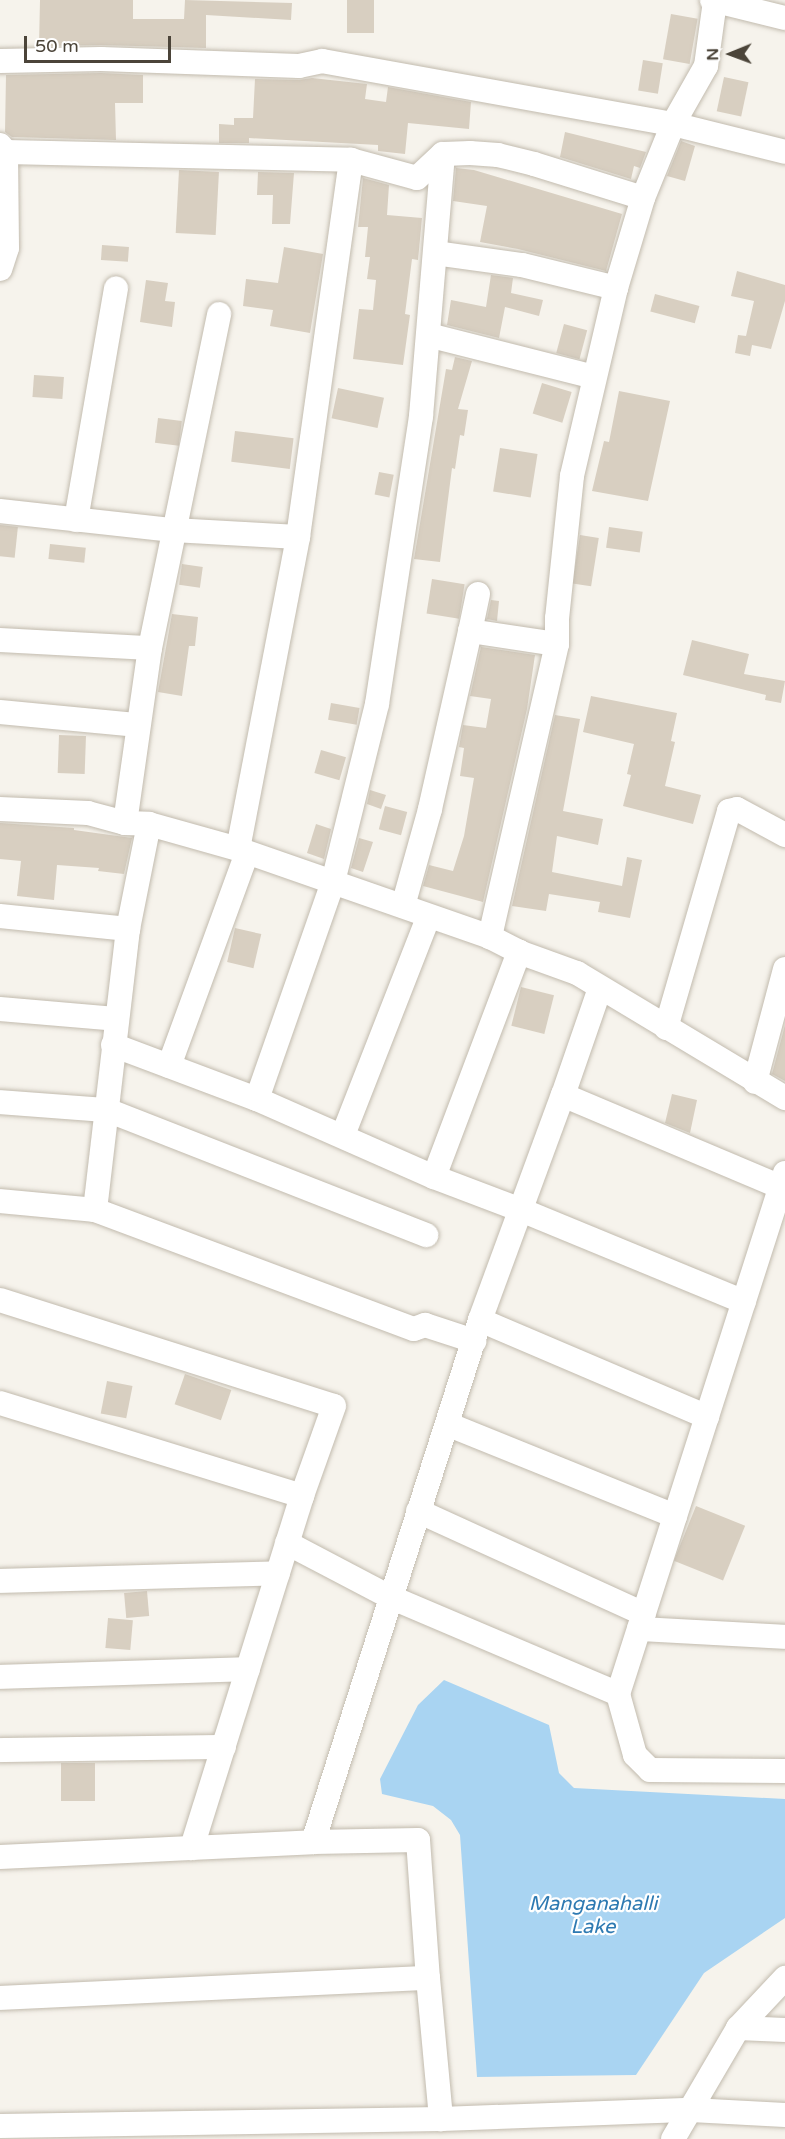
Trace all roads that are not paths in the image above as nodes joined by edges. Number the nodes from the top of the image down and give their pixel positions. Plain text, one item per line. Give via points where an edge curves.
1 (714, 0) edge
2 (785, 18) edge
3 (0, 61) edge
4 (673, 124) junction
5 (3, 148) edge
6 (785, 152) edge
7 (442, 154) junction
8 (351, 160) junction
9 (643, 198) junction
10 (435, 253) junction
11 (0, 269) edge
12 (116, 288) dead end
13 (616, 288) junction
14 (219, 314) dead end
15 (428, 335) junction
16 (594, 378) junction
17 (0, 511) edge
18 (76, 520) junction
19 (173, 530) junction
20 (298, 537) junction
21 (478, 594) dead end
22 (470, 631) junction
23 (0, 640) edge
24 (557, 644) junction
25 (150, 648) junction
26 (0, 712) edge
27 (138, 725) junction
28 (0, 809) edge
29 (137, 824) junction
30 (785, 836) edge
31 (243, 851) junction
32 (333, 882) junction
33 (403, 906) junction
34 (0, 916) edge
35 (429, 916) junction
36 (128, 929) junction
37 (490, 937) junction
38 (519, 952) junction
39 (785, 969) edge
40 (600, 988) junction
41 (0, 1009) edge
42 (116, 1019) junction
43 (666, 1028) junction
44 (113, 1046) junction
45 (169, 1066) junction
46 (755, 1082) junction
47 (563, 1095) junction
48 (785, 1098) edge
49 (256, 1099) junction
50 (0, 1102) edge
51 (107, 1110) junction
52 (343, 1136) junction
53 (434, 1177) junction
54 (783, 1180) edge
55 (0, 1201) edge
56 (95, 1210) junction
57 (521, 1210) junction
58 (426, 1235) dead end
59 (0, 1300) edge
60 (744, 1302) junction
61 (477, 1331) junction
62 (0, 1403) edge
63 (707, 1417) junction
64 (447, 1424) junction
65 (302, 1496) junction
66 (418, 1511) junction
67 (675, 1516) junction
68 (287, 1543) junction
69 (278, 1573) junction
70 (0, 1581) edge
71 (390, 1597) junction
72 (641, 1621) junction
73 (785, 1637) edge
74 (248, 1669) junction
75 (0, 1677) edge
76 (618, 1694) junction
77 (224, 1747) junction
78 (0, 1750) edge
79 (785, 1771) edge
80 (313, 1842) junction
81 (192, 1848) junction
82 (0, 1857) edge
83 (428, 1978) junction
84 (785, 1978) edge
85 (0, 1998) edge
86 (738, 2028) junction
87 (785, 2030) edge
88 (691, 2110) junction
89 (785, 2115) edge
90 (441, 2119) junction
91 (0, 2126) edge
92 (673, 2139) edge

1 - 2 street
1 - 4 street via 706,66
3 - 4 street via 101,59 299,66 322,61
4 - 6 street
4 - 9 street
5 - 8 street
5 - 11 street via 7,248
7 - 8 street via 417,178
7 - 9 street via 498,155
7 - 10 street
8 - 20 street
9 - 13 street
10 - 13 street via 522,265
10 - 15 street
12 - 18 street
13 - 16 street
14 - 19 street
15 - 16 street
15 - 32 street via 421,416 377,704
16 - 24 street via 572,476
17 - 18 street
18 - 19 street
19 - 20 street
19 - 25 street
20 - 31 street
21 - 22 street
22 - 24 street
22 - 33 street via 430,809
23 - 25 street
24 - 37 street
25 - 27 street
26 - 27 street
27 - 29 street
28 - 29 street via 88,813
29 - 31 street
29 - 36 street
30 - 43 street via 737,809 729,811
31 - 32 street
31 - 45 street
32 - 33 street
32 - 49 street
33 - 35 street
34 - 36 street
35 - 37 street
35 - 52 street
36 - 42 street
37 - 38 street
38 - 40 street via 578,973
38 - 53 street
39 - 46 street
40 - 43 street
40 - 47 street
41 - 42 street
42 - 44 street
43 - 46 street
44 - 45 street
44 - 51 street
45 - 49 street
46 - 48 street
47 - 54 street
47 - 57 street
49 - 52 street
50 - 51 street
51 - 56 street
51 - 58 street
52 - 53 street
53 - 57 street
54 - 60 street
55 - 56 street
56 - 61 street via 414,1329 425,1325
57 - 60 street
57 - 61 street
59 - 65 street via 334,1406
60 - 63 street
61 - 63 street
61 - 64 street
62 - 65 street
63 - 67 street
64 - 66 street
64 - 67 street
65 - 68 street
66 - 71 street
66 - 72 street
67 - 72 street
68 - 69 street
68 - 71 street
69 - 70 street
69 - 74 street
71 - 76 street
71 - 80 street
72 - 73 street
72 - 76 street
74 - 75 street
74 - 77 street
76 - 79 street via 635,1755 651,1770
77 - 78 street
77 - 81 street
80 - 81 street
80 - 83 street via 418,1840
81 - 82 street
83 - 85 street
83 - 90 street
84 - 86 street
86 - 87 street
86 - 88 street
88 - 89 street
88 - 90 street
88 - 92 street
90 - 91 street

